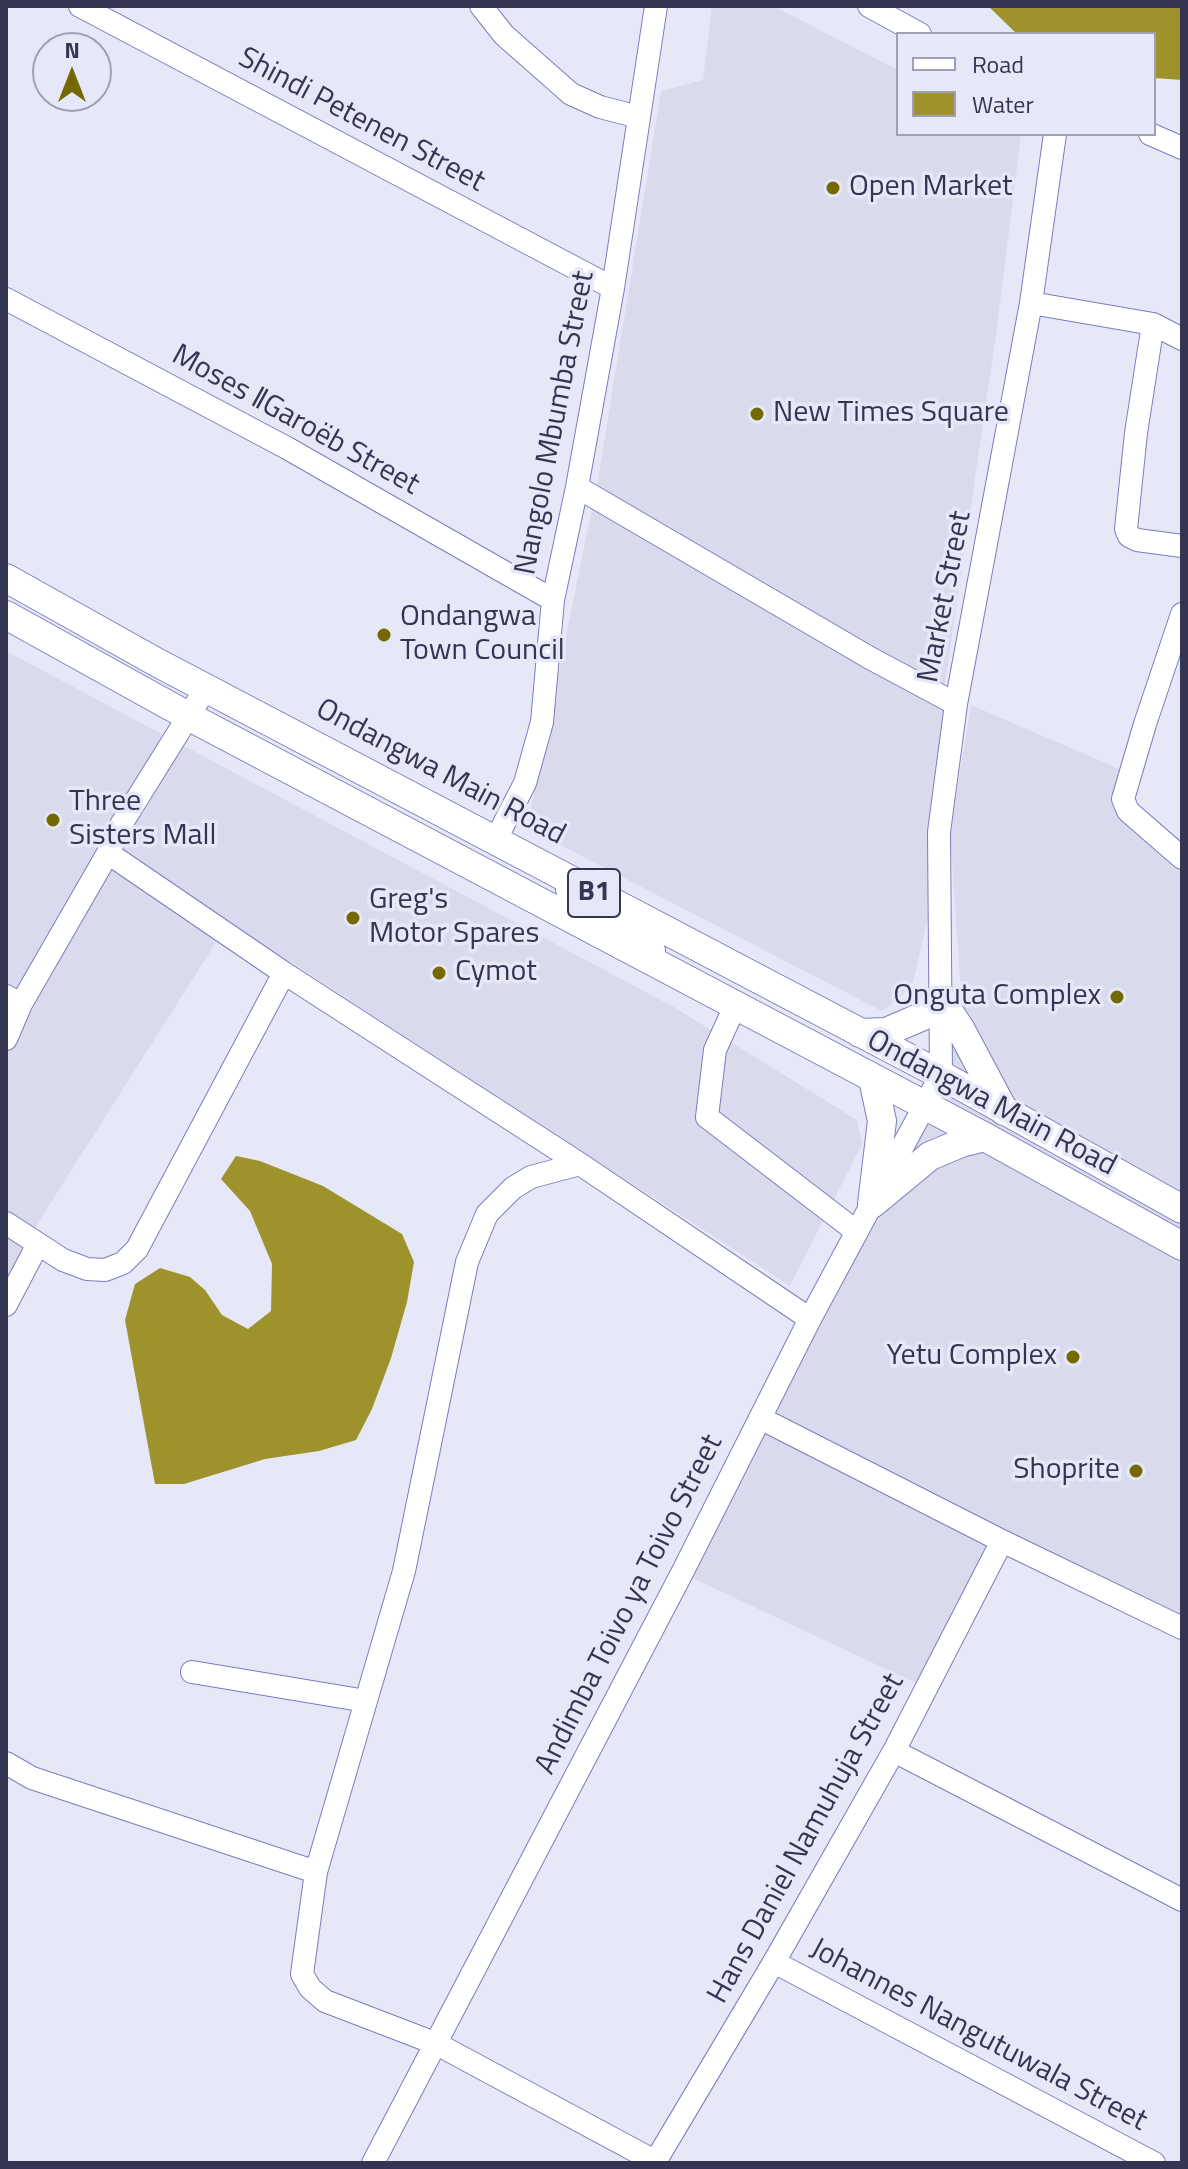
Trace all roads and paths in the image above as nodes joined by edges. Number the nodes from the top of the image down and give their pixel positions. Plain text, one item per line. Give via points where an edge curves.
1 (80, 6) edge
2 (481, 6) edge
3 (656, 6) edge
4 (869, 6) edge
5 (916, 32) edge
6 (639, 117) junction
7 (1055, 136) edge
8 (1155, 136) edge
9 (1182, 148) edge
10 (613, 288) junction
11 (6, 299) edge
12 (1031, 303) junction
13 (1153, 324) junction
14 (1182, 339) edge
15 (577, 487) junction
16 (1182, 546) edge
17 (6, 578) edge
18 (553, 600) junction
19 (1182, 614) edge
20 (6, 615) edge
21 (206, 688) junction
22 (956, 704) junction
23 (188, 716) junction
24 (495, 841) junction
25 (108, 853) junction
26 (1182, 858) edge
27 (284, 973) junction
28 (940, 998) junction
29 (14, 1000) edge
30 (735, 1006) junction
31 (860, 1033) junction
32 (6, 1039) edge
33 (941, 1075) junction
34 (873, 1079) junction
35 (924, 1105) junction
36 (1004, 1111) junction
37 (985, 1137) junction
38 (580, 1164) junction
39 (872, 1204) junction
40 (1182, 1209) edge
41 (6, 1223) edge
42 (857, 1232) junction
43 (38, 1244) junction
44 (1182, 1246) edge
45 (6, 1305) edge
46 (810, 1319) junction
47 (760, 1418) junction
48 (1002, 1541) junction
49 (1182, 1628) edge
50 (192, 1672) dead end
51 (366, 1701) junction
52 (894, 1751) junction
53 (6, 1763) edge
54 (316, 1872) junction
55 (1182, 1900) edge
56 (774, 1962) junction
57 (437, 2044) junction
58 (657, 2162) edge
59 (373, 2163) edge
60 (1154, 2163) edge

1 - 10 street, Shindi Petenen Street
2 - 6 street via 504,35 571,94
3 - 6 street, Nangolo Mbumba Street
4 - 5 street
6 - 10 street, Nangolo Mbumba Street
7 - 12 street, Market Street
8 - 9 street
10 - 15 street, Nangolo Mbumba Street
11 - 18 street, Moses ǁGaroëb Street via 287,448
12 - 13 street
12 - 22 street, Market Street
13 - 14 street
13 - 16 street via 1126,529 1137,540
15 - 18 street, Nangolo Mbumba Street
15 - 22 street
17 - 21 main road, Ondangwa Main Road / B1
18 - 24 street, Nangolo Mbumba Street via 542,722 525,783
19 - 26 street via 1123,799 1128,811
20 - 23 main road, Ondangwa Main Road / B1
21 - 23 street
21 - 24 main road, Ondangwa Main Road / B1
22 - 28 street, Market Street via 939,832
23 - 25 street
23 - 30 main road, Ondangwa Main Road / B1
24 - 30 street
24 - 31 main road, Ondangwa Main Road / B1
25 - 27 street
25 - 29 street
27 - 38 street
27 - 43 street via 137,1249 123,1263 105,1270 63,1260
28 - 31 main road via 921,1017 886,1032
28 - 33 street, Market Street
28 - 36 main road
29 - 32 street
30 - 34 main road, Ondangwa Main Road / B1
30 - 42 street via 715,1050 707,1117
31 - 33 main road, Ondangwa Main Road / B1
33 - 35 street, Andimba Toivo ya Toivo Street
33 - 36 main road, Ondangwa Main Road / B1
34 - 35 main road, Ondangwa Main Road / B1
34 - 39 main road via 882,1121
35 - 37 main road, Ondangwa Main Road / B1
35 - 39 street, Andimba Toivo ya Toivo Street
36 - 40 main road, Ondangwa Main Road / B1
37 - 39 main road via 930,1156
37 - 44 main road, Ondangwa Main Road / B1
38 - 46 street
38 - 51 street via 531,1177 513,1188 487,1214 467,1262 404,1571
39 - 42 street, Andimba Toivo ya Toivo Street
41 - 43 street
42 - 46 street, Andimba Toivo ya Toivo Street
43 - 45 street
46 - 47 street, Andimba Toivo ya Toivo Street
47 - 48 street
47 - 57 street, Andimba Toivo ya Toivo Street
48 - 49 street
48 - 52 street, Hans Daniel Namuhuja Street
50 - 51 street
51 - 54 street
52 - 55 street
52 - 56 street, Hans Daniel Namuhuja Street
53 - 54 street via 32,1778
54 - 57 street via 302,1974 310,1988 325,2001
56 - 58 street, Hans Daniel Namuhuja Street
56 - 60 street, Johannes Nangutuwala Street
57 - 58 street
57 - 59 street, Andimba Toivo ya Toivo Street

